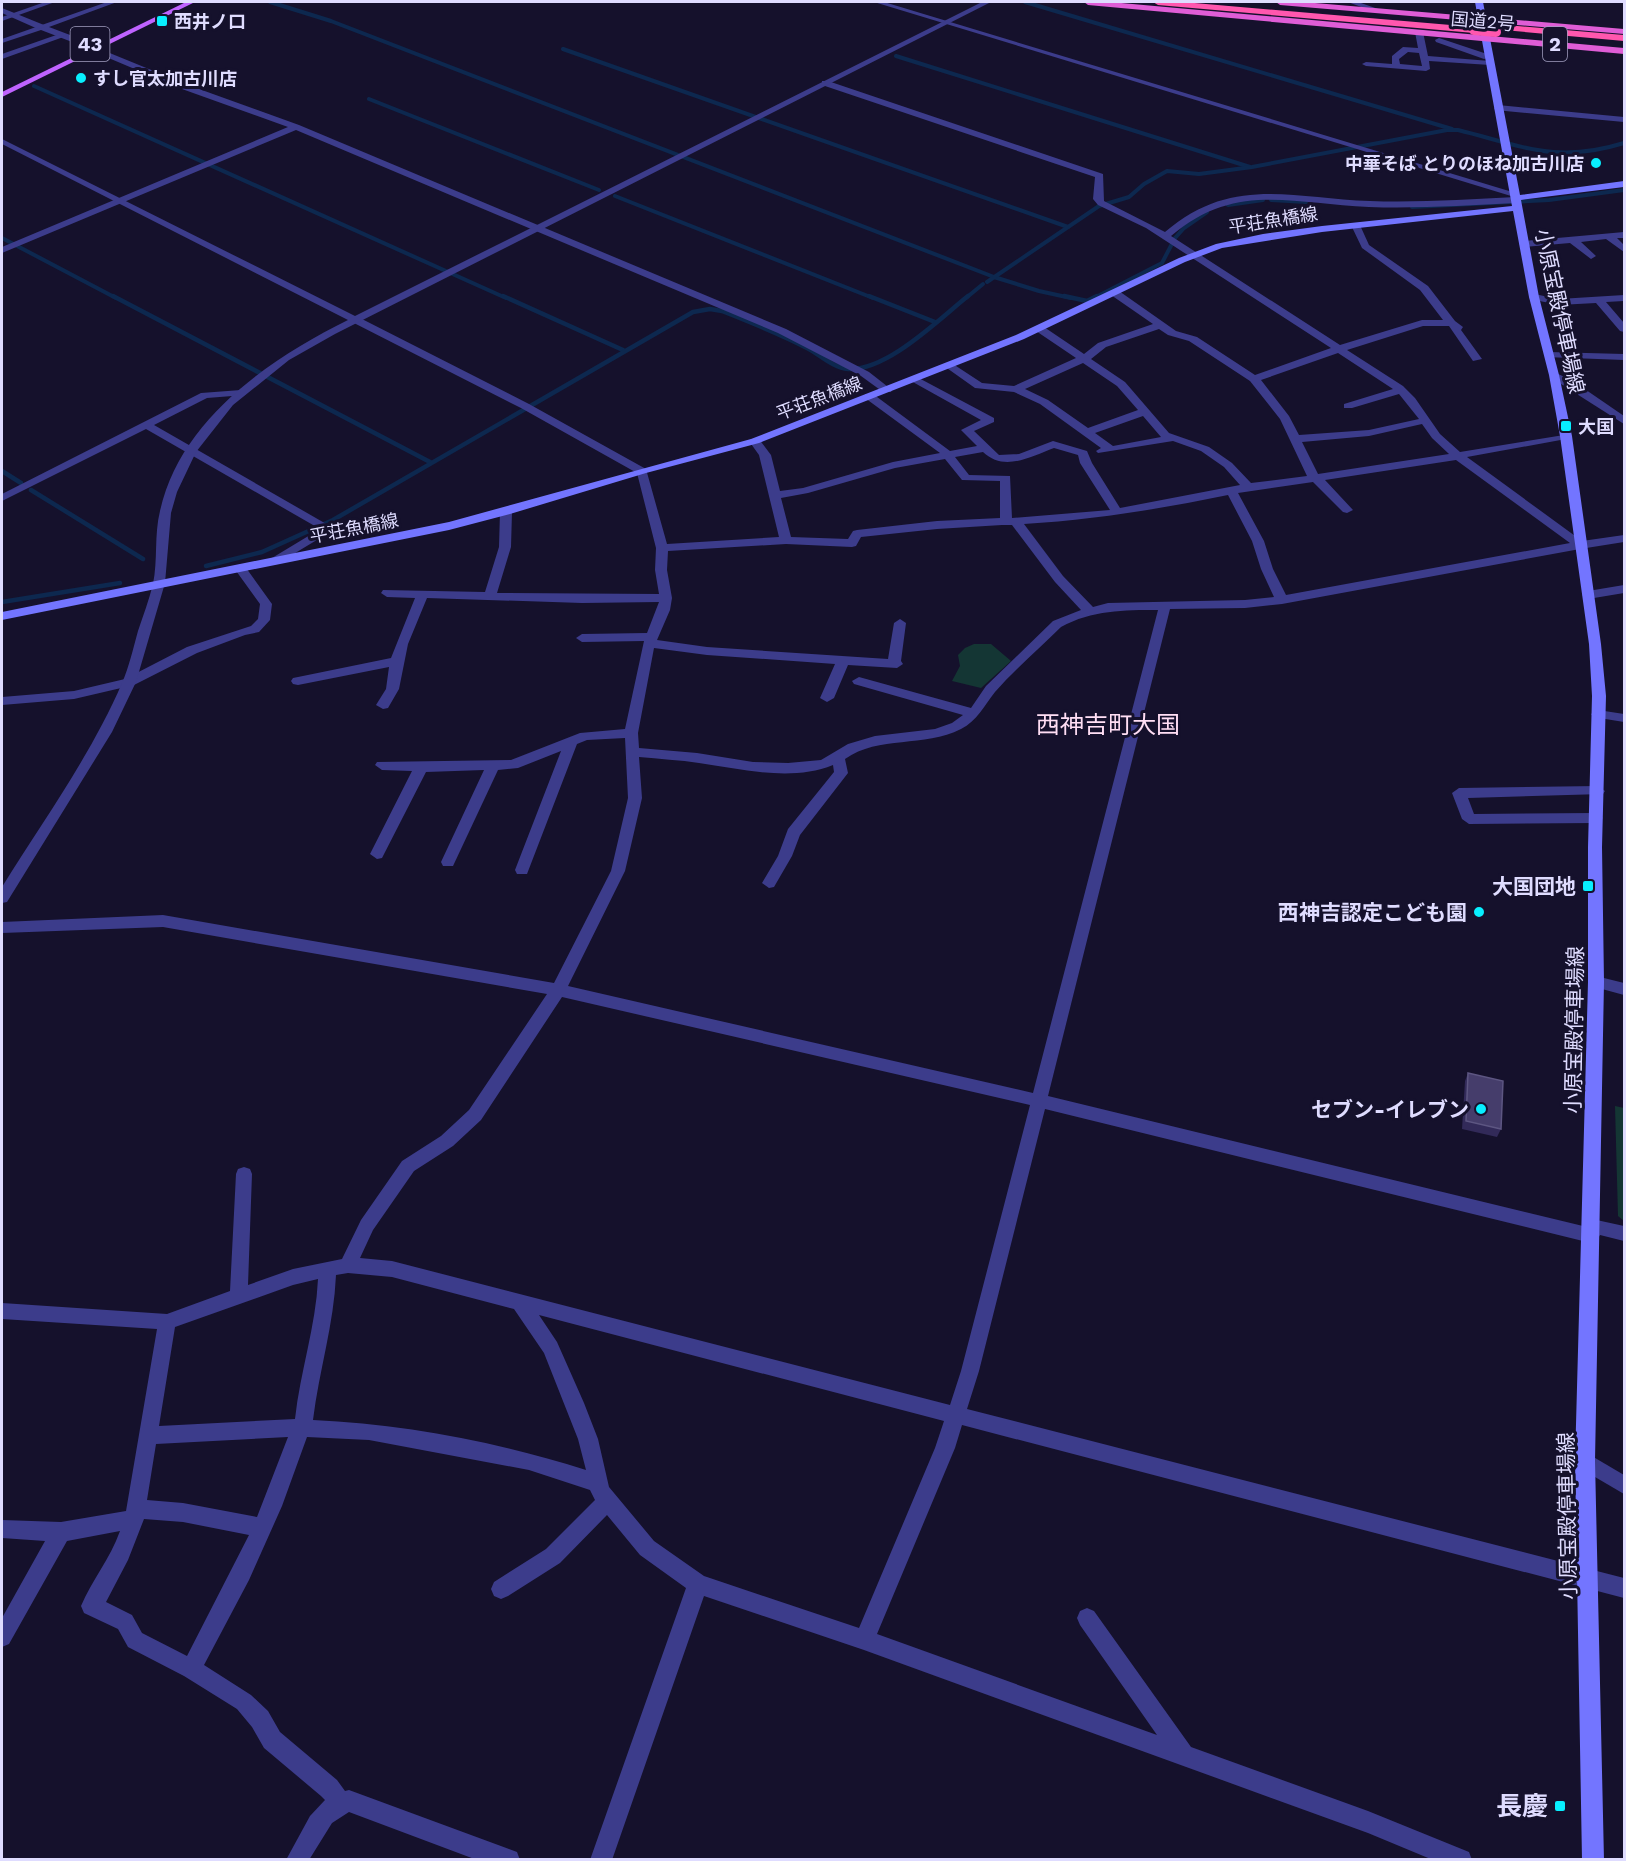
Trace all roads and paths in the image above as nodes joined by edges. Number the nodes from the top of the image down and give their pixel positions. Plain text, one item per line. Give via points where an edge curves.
1 (51, 2) edge
2 (113, 2) edge
3 (179, 2) edge
4 (191, 2) edge
5 (878, 2) edge
6 (987, 2) edge
7 (1088, 2) edge
8 (1158, 2) edge
9 (1217, 2) edge
10 (1280, 2) edge
11 (1352, 2) edge
12 (1479, 2) edge
13 (2, 10) edge
14 (1380, 10) junction
15 (13, 15) junction
16 (2, 19) edge
17 (1483, 19) junction
18 (946, 22) junction
19 (41, 27) junction
20 (1474, 27) junction
21 (1496, 29) junction
22 (1419, 32) junction
23 (1624, 32) edge
24 (65, 35) junction
25 (1485, 38) junction
26 (1624, 38) edge
27 (1439, 40) dead end
28 (2, 41) edge
29 (1624, 44) edge
30 (91, 47) junction
31 (1624, 51) edge
32 (1423, 54) junction
33 (2, 57) edge
34 (1489, 60) junction
35 (1366, 64) dead end
36 (1396, 66) junction
37 (825, 83) junction
38 (2, 86) edge
39 (2, 95) edge
40 (1498, 108) junction
41 (1624, 120) edge
42 (296, 127) junction
43 (2, 141) edge
44 (1624, 184) edge
45 (118, 201) junction
46 (1516, 202) junction
47 (1356, 225) junction
48 (539, 228) junction
49 (1624, 235) edge
50 (1609, 237) junction
51 (1171, 240) junction
52 (1574, 241) junction
53 (1524, 244) junction
54 (1624, 249) edge
55 (2, 250) edge
56 (1194, 255) junction
57 (1591, 255) dead end
58 (1115, 293) junction
59 (1534, 297) junction
60 (1624, 298) edge
61 (1599, 300) junction
62 (357, 320) junction
63 (1451, 322) junction
64 (1161, 325) junction
65 (1040, 329) junction
66 (1624, 329) edge
67 (1339, 350) junction
68 (1549, 355) junction
69 (1624, 357) edge
70 (1086, 358) junction
71 (1477, 359) dead end
72 (949, 366) junction
73 (1554, 375) junction
74 (915, 379) junction
75 (1254, 379) junction
76 (988, 387) junction
77 (1016, 389) junction
78 (887, 390) junction
79 (1401, 390) junction
80 (241, 393) junction
81 (869, 396) junction
82 (961, 404) junction
83 (1348, 406) dead end
84 (1146, 411) junction
85 (1423, 420) junction
86 (1624, 421) edge
87 (146, 425) junction
88 (1086, 433) junction
89 (1566, 436) junction
90 (1173, 438) junction
91 (1296, 439) junction
92 (756, 441) junction
93 (984, 448) junction
94 (1110, 449) junction
95 (191, 451) junction
96 (1083, 453) junction
97 (948, 454) junction
98 (1458, 456) junction
99 (642, 471) junction
100 (1315, 478) junction
101 (1248, 487) junction
102 (1231, 490) junction
103 (775, 495) junction
104 (2, 498) edge
105 (1347, 510) dead end
106 (506, 512) junction
107 (1118, 512) junction
108 (1011, 522) junction
109 (1624, 539) edge
110 (786, 540) junction
111 (1580, 544) junction
112 (662, 548) junction
113 (273, 561) junction
114 (240, 568) junction
115 (159, 581) junction
116 (1624, 589) edge
117 (387, 593) dead end
118 (422, 595) junction
119 (490, 595) junction
120 (1588, 595) junction
121 (666, 598) junction
122 (1282, 600) junction
123 (1165, 606) junction
124 (1089, 611) junction
125 (2, 616) edge
126 (900, 623) dead end
127 (582, 638) dead end
128 (650, 640) junction
129 (844, 659) junction
130 (397, 661) junction
131 (298, 681) dead end
132 (859, 681) dead end
133 (129, 682) junction
134 (827, 698) dead end
135 (2, 701) edge
136 (383, 705) dead end
137 (973, 713) junction
138 (1598, 714) junction
139 (1624, 718) edge
140 (631, 732) junction
141 (572, 740) junction
142 (633, 752) junction
143 (838, 757) junction
144 (382, 765) dead end
145 (493, 766) junction
146 (421, 767) junction
147 (1598, 792) junction
148 (1596, 818) junction
149 (377, 854) dead end
150 (448, 862) dead end
151 (522, 870) dead end
152 (769, 883) dead end
153 (2, 898) edge
154 (2, 927) edge
155 (1596, 982) junction
156 (1624, 988) edge
157 (558, 990) junction
158 (1041, 1101) junction
159 (244, 1174) dead end
160 (1592, 1231) junction
161 (1624, 1234) edge
162 (348, 1264) junction
163 (327, 1270) junction
164 (239, 1296) junction
165 (520, 1302) junction
166 (2, 1311) edge
167 (167, 1322) junction
168 (957, 1415) junction
169 (301, 1428) junction
170 (147, 1435) junction
171 (1586, 1461) junction
172 (1624, 1485) edge
173 (602, 1492) junction
174 (135, 1515) junction
175 (262, 1528) junction
176 (2, 1529) edge
177 (61, 1532) junction
178 (1588, 1579) junction
179 (698, 1584) junction
180 (1624, 1588) edge
181 (501, 1589) dead end
182 (1088, 1618) dead end
183 (2, 1637) edge
184 (864, 1640) junction
185 (191, 1669) junction
186 (1185, 1757) junction
187 (340, 1803) junction
188 (297, 1860) edge
189 (509, 1860) edge
190 (602, 1860) edge
191 (1461, 1860) edge
192 (1593, 1860) edge

1 - 15 street
2 - 19 street
3 - 30 main road, 43
4 - 30 main road, 43
5 - 18 street
6 - 18 street
7 - 22 highway, 国道2号 / 2
8 - 20 highway, 2
9 - 20 highway, 2
10 - 14 highway, 国道2号 / 2
11 - 14 street
12 - 17 main road, 小原宝殿停車場線
13 - 15 street
14 - 17 highway, 国道2号 / 2
15 - 16 street
15 - 19 street
17 - 23 highway, 国道2号 / 2
17 - 25 main road, 小原宝殿停車場線
18 - 37 street
18 - 46 street via 1365,149
19 - 24 street
19 - 28 street
20 - 21 highway, 2, bridge
21 - 26 highway, 2
21 - 29 highway, 2
22 - 25 highway, 国道2号 / 2
22 - 32 street
24 - 30 street
24 - 33 street
25 - 31 highway, 国道2号 / 2
25 - 34 main road, 小原宝殿停車場線
27 - 34 street
30 - 38 main road, 43
30 - 39 main road, 43
30 - 42 street via 185,87
32 - 34 street
32 - 36 street via 1406,49 1395,58
32 - 36 street via 1426,73
34 - 40 main road, 小原宝殿停車場線
35 - 36 street
37 - 48 street
37 - 51 street via 1100,176 1098,199
40 - 41 street
40 - 46 main road, 小原宝殿停車場線
42 - 45 street
42 - 48 street
43 - 45 street
44 - 46 main road, 平荘魚橋線
45 - 55 street
45 - 62 street
46 - 47 main road, 平荘魚橋線
46 - 51 street via 1404,204 1250,198 1209,206 1187,219
46 - 53 main road, 小原宝殿停車場線
47 - 56 main road, 平荘魚橋線 via 1263,237
47 - 63 street via 1365,246 1424,288
48 - 62 street
48 - 78 street via 782,331 862,372
49 - 50 street
50 - 52 street
50 - 54 street
51 - 56 street
52 - 53 street
52 - 57 street
53 - 59 main road, 小原宝殿停車場線
56 - 58 main road, 平荘魚橋線
56 - 67 street
58 - 64 street
58 - 65 main road, 平荘魚橋線
59 - 61 street via 1560,302
59 - 68 main road, 小原宝殿停車場線
60 - 61 street
61 - 66 street
62 - 80 street via 299,350
62 - 99 street
63 - 67 street via 1422,323
63 - 71 street
64 - 70 street via 1102,345
64 - 75 street via 1206,346
65 - 70 street
65 - 72 main road, 平荘魚橋線
67 - 75 street
67 - 79 street
68 - 69 street
68 - 73 main road, 小原宝殿停車場線
70 - 77 street
70 - 84 street via 1121,384
72 - 74 main road, 平荘魚橋線
72 - 76 street via 979,386
73 - 86 street
73 - 89 main road, 小原宝殿停車場線
74 - 78 main road, 平荘魚橋線
74 - 82 street
75 - 91 street via 1285,418
76 - 77 street
76 - 82 street
77 - 88 street via 1044,402
78 - 81 main road, 平荘魚橋線
79 - 83 street
79 - 85 street
80 - 87 street via 205,395
80 - 95 street
81 - 92 main road, 平荘魚橋線
81 - 97 street
82 - 93 street via 990,420 967,430
84 - 88 street
84 - 90 street via 1160,430
85 - 91 street via 1369,433
85 - 98 street
87 - 95 street
87 - 104 street
88 - 94 street
89 - 98 street
89 - 111 main road, 小原宝殿停車場線
90 - 94 street
90 - 101 street via 1205,449 1228,465
91 - 100 street
92 - 99 main road, 平荘魚橋線
92 - 103 street via 765,455
93 - 96 street via 1000,459 1021,458 1053,444
93 - 97 street
94 - 96 street
95 - 113 street via 324,526
95 - 115 street via 165,513
96 - 107 street via 1086,464
97 - 103 street
97 - 108 street via 966,478 1006,478
98 - 100 street
98 - 111 street
99 - 106 main road, 平荘魚橋線
99 - 112 street
100 - 101 street
100 - 105 street
101 - 102 street
102 - 107 street
102 - 122 street via 1258,541
103 - 110 street
106 - 113 main road, 平荘魚橋線
106 - 119 street via 505,547
107 - 108 street
108 - 110 street via 857,534 852,543
108 - 124 street
109 - 111 street
110 - 112 street
111 - 120 main road, 小原宝殿停車場線
111 - 122 street
112 - 121 street
113 - 114 main road, 平荘魚橋線
114 - 115 main road, 平荘魚橋線
114 - 133 street via 266,604 259,626 192,650
115 - 125 main road, 平荘魚橋線
115 - 133 street
116 - 120 street
117 - 118 street
118 - 119 street
118 - 130 street
119 - 121 street
120 - 138 main road, 小原宝殿停車場線
121 - 128 street
122 - 123 street
123 - 124 street
123 - 158 street
124 - 137 street via 1056,624 991,689
126 - 129 street via 896,664
127 - 128 street
128 - 129 street via 707,651
128 - 140 street
129 - 134 street
130 - 131 street
130 - 136 street via 392,693
132 - 137 street
133 - 135 street via 74,694
133 - 153 street via 105,732
137 - 143 street via 957,726 937,733 875,741 853,747
138 - 139 street
138 - 147 main road, 小原宝殿停車場線
140 - 141 street
140 - 142 street
141 - 145 street via 522,762
141 - 151 street
142 - 143 street via 788,768 823,764
142 - 157 street via 635,798 618,871
143 - 152 street via 841,773 793,833
144 - 146 street
145 - 146 street
145 - 150 street
146 - 149 street
147 - 148 main road, 小原宝殿停車場線
147 - 148 street via 1459,793 1469,819
148 - 155 main road, 小原宝殿停車場線
154 - 157 street via 163,921
155 - 156 street
155 - 160 main road, 小原宝殿停車場線
157 - 158 street
157 - 162 street via 476,1115 447,1141 408,1166 367,1225
158 - 160 street
158 - 168 street
159 - 164 street
160 - 161 street
160 - 171 main road, 小原宝殿停車場線
162 - 163 street
162 - 165 street via 392,1269
163 - 164 street
163 - 169 street via 326,1302
164 - 167 street
165 - 168 street
165 - 173 street via 551,1348 575,1402
166 - 167 street
167 - 170 street
168 - 178 street
168 - 184 street
169 - 170 street
169 - 173 street via 369,1431 529,1461
169 - 175 street
170 - 174 street
171 - 172 street
171 - 178 main road, 小原宝殿停車場線
173 - 179 street via 646,1548
173 - 181 street via 553,1556
174 - 175 street via 149,1509
174 - 177 street
174 - 185 street via 120,1557 91,1606 125,1622 135,1640
175 - 185 street
176 - 177 street
177 - 183 street
178 - 180 street
178 - 192 main road, 小原宝殿停車場線
179 - 184 street
179 - 190 street
182 - 186 street
184 - 186 street
185 - 187 street via 244,1702 272,1740 329,1788
186 - 191 street via 1368,1822
187 - 188 street via 322,1817
187 - 189 street via 350,1801

